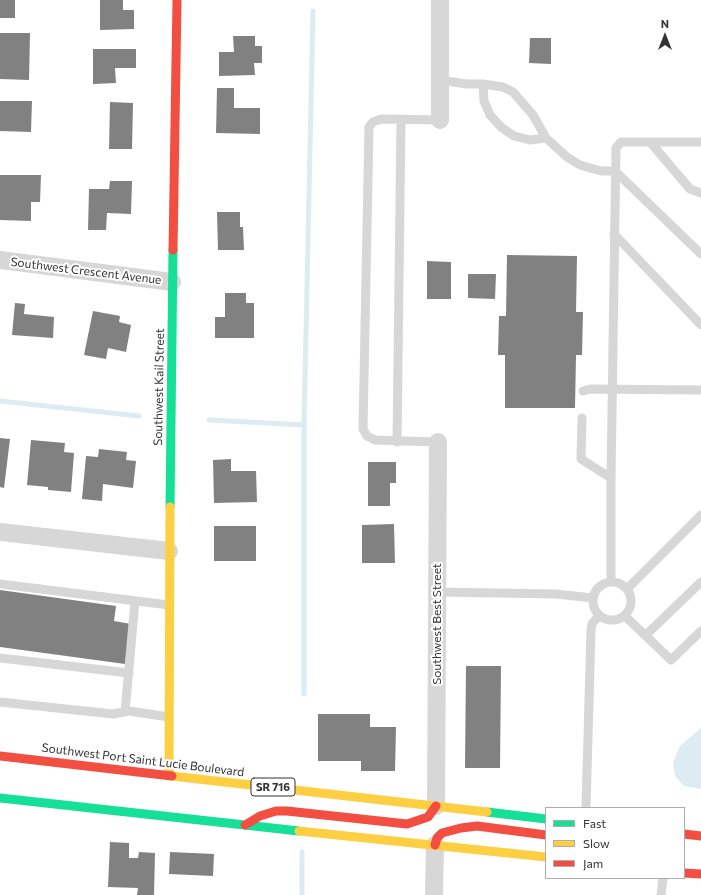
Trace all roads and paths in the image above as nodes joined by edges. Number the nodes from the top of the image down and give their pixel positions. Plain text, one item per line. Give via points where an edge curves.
1 (177, 0) edge
2 (440, 0) edge
3 (440, 80) junction
4 (483, 84) junction
5 (401, 120) junction
6 (440, 120) joint
7 (546, 138) junction
8 (650, 142) junction
9 (701, 142) edge
10 (615, 171) junction
11 (701, 193) edge
12 (614, 234) junction
13 (701, 254) edge
14 (0, 260) edge
15 (172, 282) junction
16 (701, 325) edge
17 (612, 389) junction
18 (701, 390) edge
19 (583, 392) dead end
20 (582, 418) dead end
21 (397, 442) junction
22 (438, 442) joint
23 (611, 478) junction
24 (701, 516) edge
25 (0, 532) edge
26 (169, 551) junction
27 (610, 582) junction
28 (701, 582) edge
29 (0, 584) edge
30 (627, 589) junction
31 (437, 592) junction
32 (593, 598) junction
33 (135, 601) junction
34 (169, 605) junction
35 (599, 615) junction
36 (625, 616) junction
37 (701, 631) edge
38 (646, 635) junction
39 (0, 658) edge
40 (129, 673) junction
41 (0, 702) edge
42 (125, 712) junction
43 (169, 717) junction
44 (3, 758) edge
45 (169, 775) junction
46 (0, 798) edge
47 (436, 806) junction
48 (586, 807) edge
49 (545, 819) edge
50 (245, 825) junction
51 (685, 834) edge
52 (545, 835) edge
53 (701, 836) edge
54 (435, 845) junction
55 (545, 857) edge
56 (685, 872) edge
57 (701, 874) edge
58 (663, 879) edge
59 (434, 895) edge
60 (661, 895) edge

1 - 15 main road, Southwest Kail Street
2 - 3 street
3 - 4 lane
3 - 6 street
4 - 7 lane via 503,87 512,92 534,115
4 - 7 lane via 484,100 490,115 501,128 514,136 530,140
5 - 6 lane
5 - 21 lane
5 - 21 lane via 381,119 369,127 363,421 363,429 367,436 375,440
7 - 10 lane via 580,165 601,171
8 - 9 lane
8 - 10 lane via 621,142 616,148
8 - 11 lane via 690,189
10 - 12 lane
10 - 13 lane
12 - 16 lane
12 - 17 lane
14 - 15 street, Southwest Crescent Avenue
15 - 26 main road, Southwest Kail Street
17 - 18 lane
17 - 19 lane via 590,389
17 - 23 lane
20 - 23 lane via 581,458
21 - 22 lane
22 - 31 street, Southwest Best Street
23 - 27 lane
24 - 30 lane
25 - 26 street
26 - 34 main road, Southwest Kail Street
27 - 30 lane via 617,582
27 - 32 lane via 599,587
28 - 38 lane
29 - 33 lane
30 - 36 lane via 632,599
31 - 32 lane via 556,594
31 - 47 street, Southwest Best Street
32 - 35 lane via 593,605
33 - 34 lane
33 - 40 lane
34 - 43 main road, Southwest Kail Street
35 - 36 lane via 604,619 615,620
35 - 48 lane via 591,630
36 - 38 lane
37 - 38 lane via 671,660
39 - 40 lane
40 - 42 lane
41 - 42 lane via 113,714
42 - 43 lane
43 - 45 main road, Southwest Kail Street
44 - 45 main road, Southwest Port Saint Lucie Boulevard / SR 716
45 - 47 main road, Southwest Port Saint Lucie Boulevard / SR 716
46 - 50 main road
47 - 49 main road, Southwest Port Saint Lucie Boulevard / SR 716
47 - 50 main road via 428,817 407,824 276,811 260,816
50 - 54 main road
51 - 53 main road
52 - 54 main road via 477,826 442,833
54 - 55 main road
54 - 59 street
56 - 57 main road
58 - 60 lane

